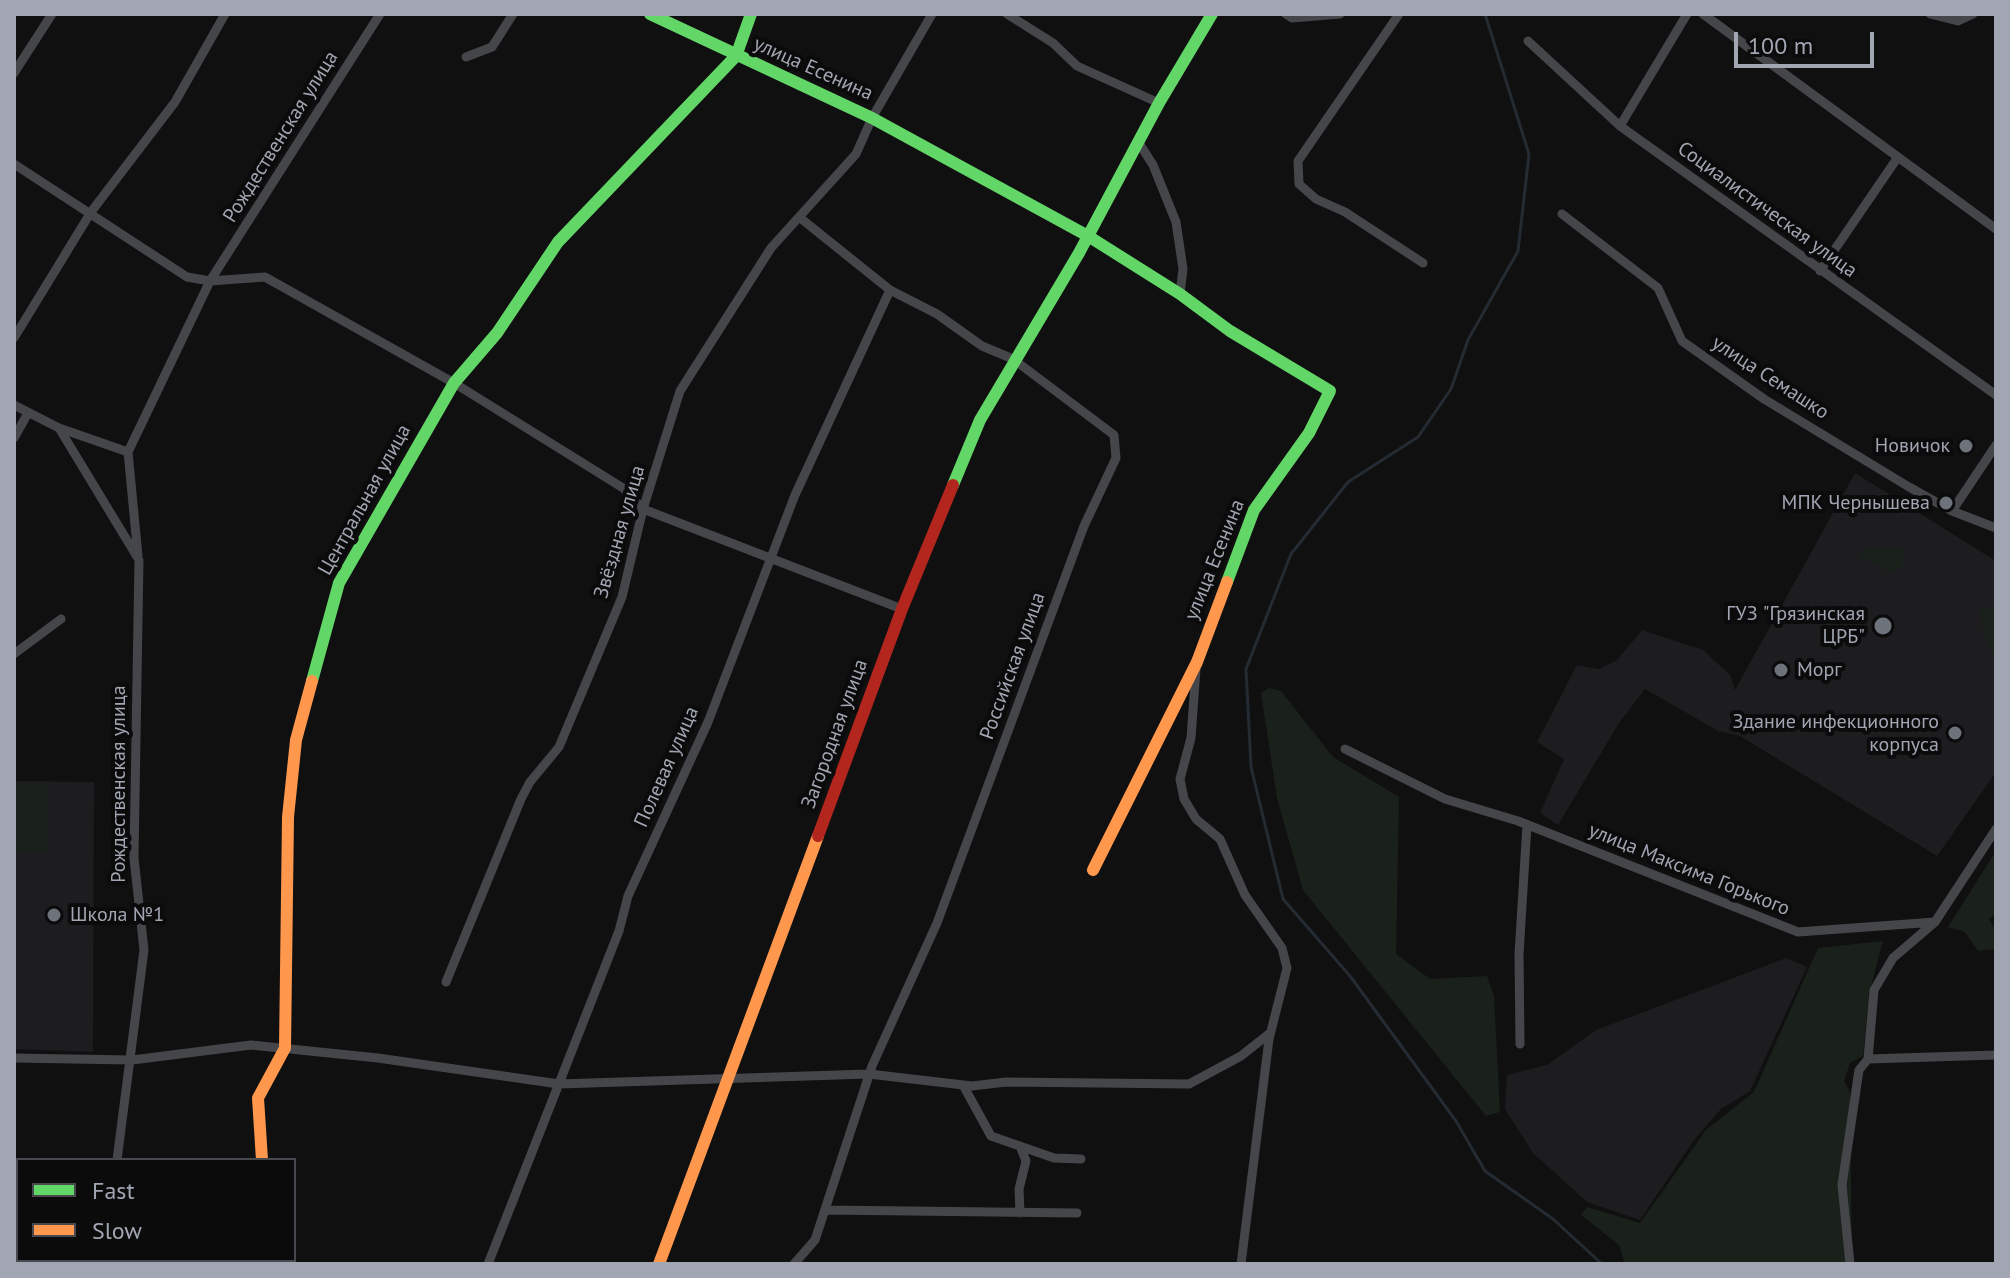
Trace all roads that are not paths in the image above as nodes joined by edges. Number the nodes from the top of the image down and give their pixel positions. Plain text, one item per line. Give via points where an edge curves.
1 (52, 14) edge
2 (225, 14) edge
3 (380, 14) edge
4 (513, 14) edge
5 (650, 14) edge
6 (751, 14) edge
7 (932, 14) edge
8 (1007, 14) edge
9 (1212, 14) edge
10 (1286, 14) edge
11 (1340, 14) edge
12 (1399, 14) edge
13 (1687, 14) edge
14 (1703, 14) edge
15 (1930, 14) edge
16 (1973, 14) edge
17 (1528, 41) dead end
18 (736, 56) junction
19 (466, 57) dead end
20 (14, 73) edge
21 (1159, 103) junction
22 (872, 118) junction
23 (1620, 126) junction
24 (1139, 143) junction
25 (1898, 157) junction
26 (14, 164) edge
27 (91, 212) junction
28 (1562, 214) dead end
29 (799, 217) junction
30 (1996, 229) edge
31 (1088, 236) junction
32 (1423, 263) dead end
33 (1820, 271) junction
34 (210, 281) junction
35 (890, 290) junction
36 (1180, 294) junction
37 (14, 338) edge
38 (1013, 359) junction
39 (454, 383) junction
40 (1996, 395) edge
41 (14, 405) edge
42 (28, 413) junction
43 (59, 428) junction
44 (14, 438) edge
45 (1996, 445) edge
46 (128, 452) junction
47 (643, 509) junction
48 (1952, 511) junction
49 (1996, 528) edge
50 (774, 557) junction
51 (139, 560) junction
52 (902, 609) junction
53 (61, 619) dead end
54 (14, 654) edge
55 (1197, 662) junction
56 (1345, 749) dead end
57 (1527, 825) junction
58 (1996, 829) edge
59 (1093, 870) dead end
60 (1935, 922) junction
61 (446, 982) dead end
62 (1270, 1033) junction
63 (1520, 1044) dead end
64 (285, 1048) junction
65 (1996, 1055) edge
66 (14, 1058) edge
67 (1868, 1059) junction
68 (132, 1060) junction
69 (869, 1074) junction
70 (728, 1078) junction
71 (559, 1084) junction
72 (963, 1085) junction
73 (1020, 1146) junction
74 (117, 1158) edge
75 (262, 1158) edge
76 (1081, 1159) dead end
77 (825, 1210) junction
78 (1020, 1213) junction
79 (1077, 1213) dead end
80 (488, 1264) edge
81 (659, 1264) edge
82 (794, 1264) edge
83 (1241, 1264) edge
84 (1850, 1264) edge

1 - 20 street
2 - 27 street via 175,102
3 - 34 street, Рождественская улица
4 - 19 street via 492,47
5 - 18 street, улица Есенина
6 - 18 street
7 - 22 street, улица Есенина
8 - 21 street via 1053,43 1077,66
9 - 21 street
10 - 11 street
12 - 32 street via 1298,161 1299,184
13 - 23 street
14 - 25 street
15 - 16 street via 1958,21
17 - 23 street, Социалистическая улица
18 - 22 street, улица Есенина
18 - 39 street, Центральная улица via 558,242 497,333
21 - 24 street
22 - 29 street, Звёздная улица via 856,154
22 - 31 street, улица Есенина
23 - 33 street, Социалистическая улица
24 - 31 street
24 - 36 street via 1176,222 1183,269
25 - 30 street
25 - 33 street
26 - 27 street
27 - 34 street via 187,277
27 - 37 street
28 - 48 street, улица Семашко via 1658,288 1682,341 1764,399
29 - 35 street, Российская улица
29 - 47 street, Звёздная улица via 771,248 680,391
31 - 36 street, улица Есенина
31 - 38 street, Загородная улица
33 - 40 street, Социалистическая улица
34 - 39 street via 265,277
34 - 46 street, Рождественская улица
35 - 38 street, Российская улица
35 - 50 street, Полевая улица via 795,495
36 - 55 street, улица Есенина via 1330,391 1309,433 1254,510
38 - 52 street, Загородная улица via 980,420
38 - 69 street, Российская улица via 1114,435 1116,458 1084,526 937,923
39 - 47 street via 623,488
39 - 64 street, Центральная улица via 339,583 296,740 288,817
41 - 42 street
42 - 43 street
42 - 44 street
43 - 46 street
43 - 51 street
45 - 48 street
46 - 51 street, Рождественская улица
47 - 50 street
47 - 61 street, Звёздная улица via 630,572 612,622 559,747 521,799
48 - 49 street, улица Семашко
50 - 52 street
50 - 71 street, Полевая улица via 708,722 628,896
51 - 68 street, Рождественская улица via 134,858 144,950
52 - 70 street, Загородная улица
53 - 54 street
55 - 59 street, улица Есенина
55 - 62 street via 1191,738 1180,779 1196,819 1220,839 1245,895 1282,948 1287,968
56 - 57 street, улица Максима Горького via 1445,799
57 - 60 street, улица Максима Горького via 1798,932
57 - 63 street
58 - 60 street
60 - 67 street via 1893,958 1874,990
62 - 72 street via 1241,1056 1189,1084
62 - 83 street
64 - 68 street via 251,1045
64 - 71 street
64 - 75 street, Центральная улица via 258,1098
65 - 67 street
66 - 68 street
67 - 84 street via 1859,1070 1842,1185
68 - 74 street, Рождественская улица
69 - 70 street
69 - 72 street
69 - 77 street, Российская улица
70 - 71 street
70 - 81 street, Загородная улица
71 - 80 street, Полевая улица
72 - 73 street via 991,1136
73 - 76 street via 1054,1158
73 - 78 street via 1026,1161
77 - 78 street
77 - 82 street, Российская улица via 815,1240
78 - 79 street

